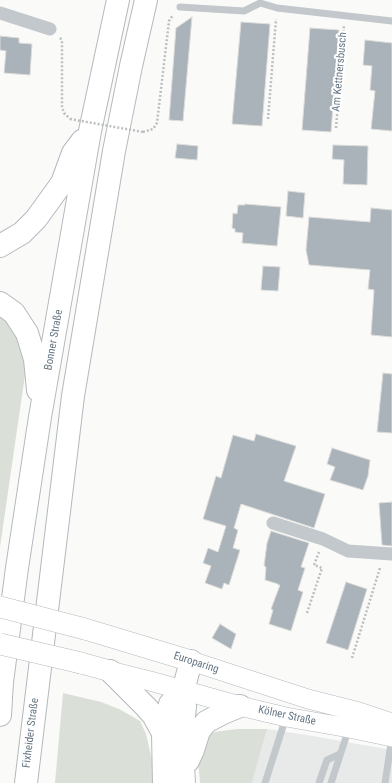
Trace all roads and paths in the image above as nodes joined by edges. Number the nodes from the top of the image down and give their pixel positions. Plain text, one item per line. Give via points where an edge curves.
1 (118, 0) edge
2 (146, 0) edge
3 (180, 7) joint
4 (277, 8) junction
5 (0, 13) edge
6 (345, 16) junction
7 (392, 21) edge
8 (50, 29) joint
9 (268, 119) dead end
10 (336, 128) dead end
11 (90, 131) junction
12 (0, 246) edge
13 (0, 303) edge
14 (40, 417) junction
15 (273, 523) dead end
16 (323, 539) junction
17 (388, 554) edge
18 (0, 606) edge
19 (308, 613) dead end
20 (0, 644) edge
21 (352, 658) dead end
22 (191, 661) junction
23 (110, 671) junction
24 (183, 691) junction
25 (240, 706) junction
26 (0, 715) edge
27 (286, 717) junction
28 (392, 723) edge
29 (349, 728) junction
30 (162, 733) junction
31 (392, 737) edge
32 (340, 754) junction
33 (184, 776) edge
34 (26, 783) edge
35 (164, 783) edge
36 (265, 783) edge
37 (319, 783) edge
38 (331, 783) edge
39 (385, 783) edge

1 - 11 highway, Bonner Straße
2 - 34 highway, Fixheider Straße via 114,151 73,396
3 - 4 lane, Am Kettnersbusch via 244,11 260,3
3 - 8 path, bridge via 169,21 157,123 153,129 143,132 70,119 64,113 62,40
4 - 6 lane, Am Kettnersbusch
4 - 9 path
5 - 8 street
6 - 7 lane, Am Kettnersbusch
6 - 10 path, Am Kettnersbusch
11 - 12 highway via 73,152 62,183 36,219 22,233
11 - 14 highway, Bonner Straße
13 - 14 highway via 14,313 27,332 34,360
14 - 26 highway, Bonner Straße via 2,682
15 - 16 street
16 - 17 street via 348,550
16 - 19 path via 314,565 322,568
17 - 21 path
18 - 22 main road, Europaring, bridge
20 - 23 main road, bridge
22 - 24 highway
22 - 28 main road, Europaring
23 - 24 main road
23 - 30 highway via 153,715
24 - 25 main road, Kölner Straße
24 - 30 highway via 170,704
24 - 33 highway
25 - 27 main road, Kölner Straße
25 - 33 highway via 206,722 199,731
27 - 29 main road, Kölner Straße
27 - 36 lane
29 - 31 main road, Kölner Straße
29 - 32 lane
30 - 35 highway
31 - 39 lane
32 - 37 lane via 327,760
32 - 38 lane

